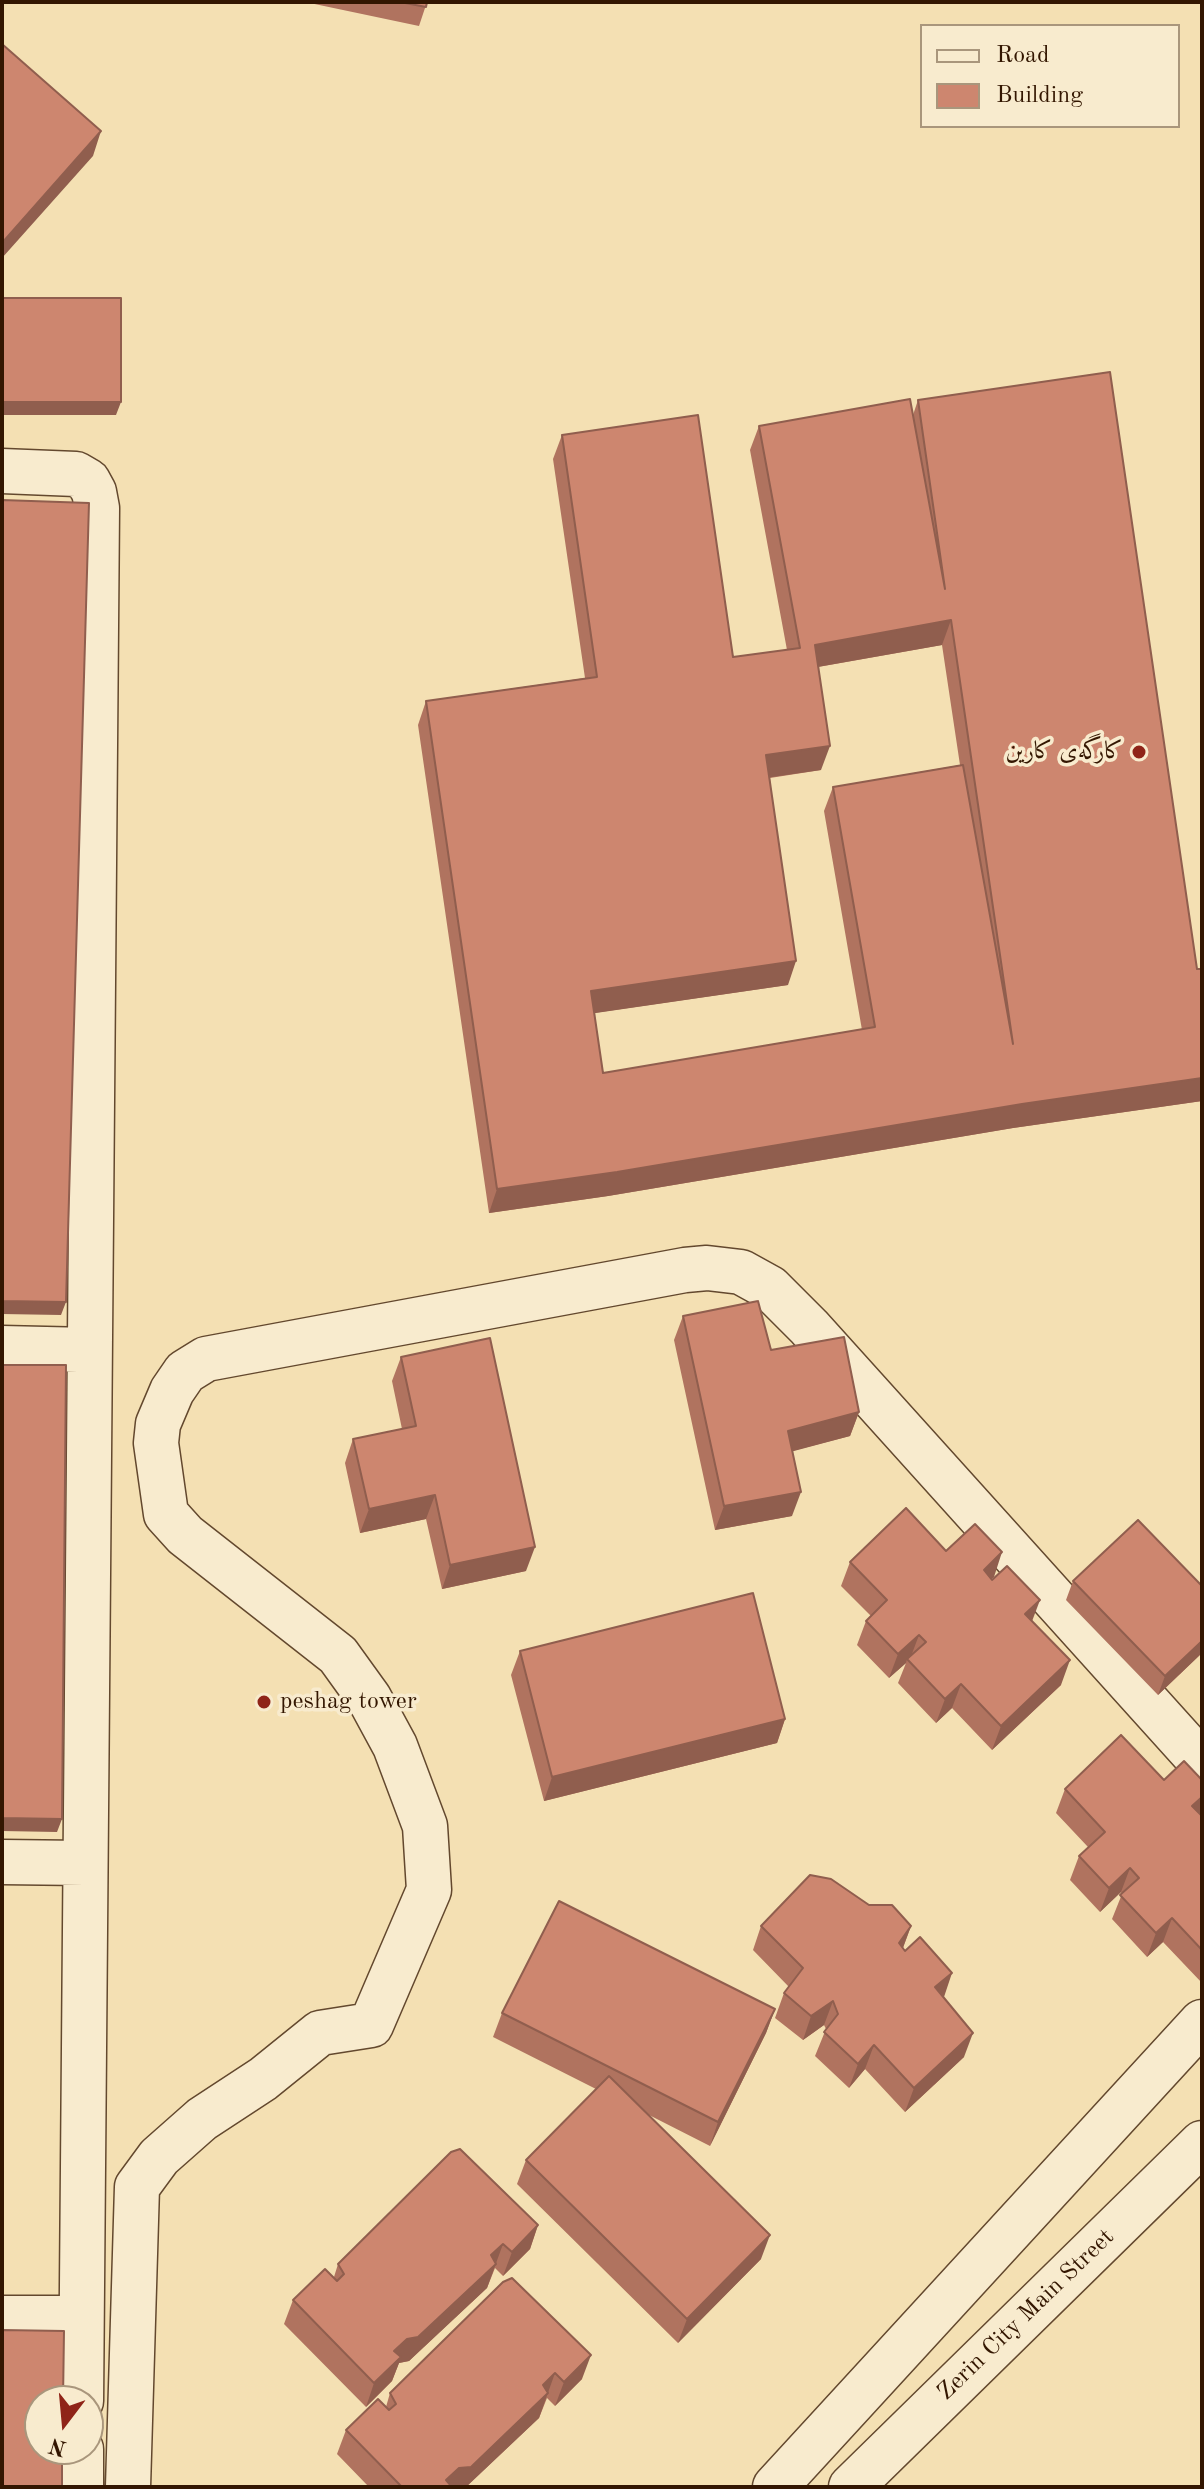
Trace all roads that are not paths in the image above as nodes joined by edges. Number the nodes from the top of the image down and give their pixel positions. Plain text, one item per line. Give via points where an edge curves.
1 (2, 471) edge
2 (2, 1348) edge
3 (89, 1350) junction
4 (1202, 1763) edge
5 (2, 1862) edge
6 (84, 1863) junction
7 (1202, 2022) edge
8 (1202, 2143) edge
9 (2, 2318) edge
10 (80, 2318) junction
11 (81, 2385) edge
12 (81, 2465) edge
13 (81, 2487) edge
14 (128, 2487) edge
15 (775, 2487) edge
16 (851, 2487) edge

1 - 3 street via 76,474 88,481 97,508
2 - 3 street
3 - 6 street
4 - 14 street via 809,1327 770,1288 741,1272 707,1268 669,1273 206,1359 185,1372 158,1424 166,1514 194,1543 338,1655 369,1698 395,1746 425,1826 429,1890 371,2025 320,2033 202,2119 159,2157 137,2187
5 - 6 street
6 - 10 street
7 - 15 street
8 - 16 street, Zerin City Main Street
9 - 10 street
10 - 11 street
12 - 13 street

